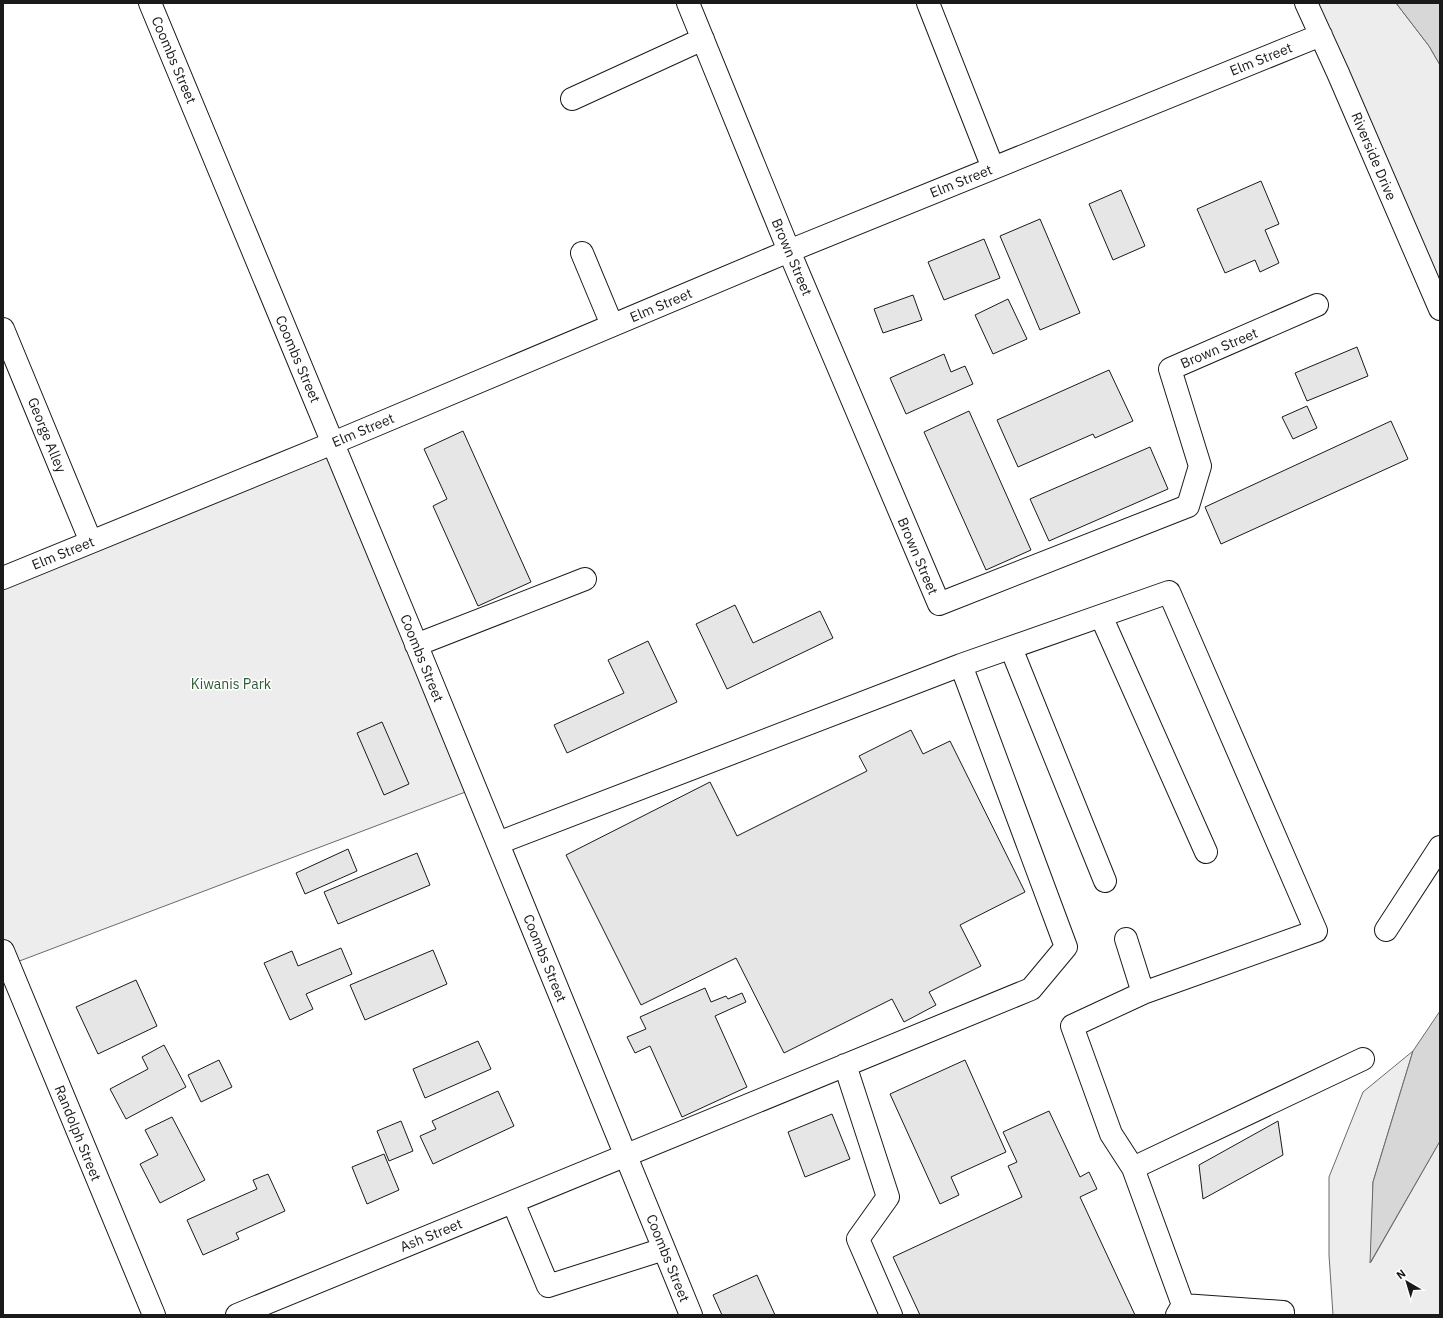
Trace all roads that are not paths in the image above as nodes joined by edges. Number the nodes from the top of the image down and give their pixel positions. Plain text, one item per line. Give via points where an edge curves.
1 (150, 3) edge
2 (688, 3) edge
3 (928, 3) edge
4 (1306, 3) edge
5 (1321, 35) junction
6 (703, 39) junction
7 (572, 99) dead end
8 (993, 168) junction
9 (789, 251) junction
10 (582, 252) dead end
11 (1317, 306) dead end
12 (1440, 309) edge
13 (612, 325) junction
14 (3, 329) edge
15 (333, 442) junction
16 (91, 542) junction
17 (3, 578) edge
18 (585, 579) dead end
19 (1101, 616) junction
20 (416, 645) junction
21 (1011, 648) junction
22 (961, 665) junction
23 (498, 843) junction
24 (1440, 848) edge
25 (1206, 852) dead end
26 (1105, 881) dead end
27 (1386, 930) dead end
28 (1126, 939) dead end
29 (3, 951) edge
30 (1143, 993) junction
31 (1363, 1059) dead end
32 (845, 1065) junction
33 (626, 1155) junction
34 (1133, 1168) junction
35 (513, 1202) junction
36 (664, 1249) junction
37 (1180, 1310) edge
38 (154, 1315) edge
39 (236, 1315) edge
40 (691, 1315) edge
41 (891, 1315) edge
42 (1283, 1315) edge

1 - 15 street, Coombs Street
2 - 6 street, Brown Street
3 - 8 street
4 - 5 street, Riverside Drive
5 - 8 street, Elm Street
5 - 12 street, Riverside Drive
6 - 7 street
6 - 9 street, Brown Street
8 - 9 street, Elm Street
9 - 11 street, Brown Street via 939,604 1188,506 1200,466 1170,369
9 - 13 street, Elm Street
10 - 13 street
13 - 15 street, Elm Street
14 - 16 street, George Alley
15 - 16 street, Elm Street
15 - 20 street, Coombs Street
16 - 17 street, Elm Street
18 - 20 street
19 - 21 street
19 - 25 street
19 - 30 street via 1169,592 1316,931
20 - 23 street, Coombs Street
21 - 22 street
21 - 26 street
22 - 23 street
22 - 32 street, Ash Street via 1066,948 1031,990
23 - 33 street, Coombs Street
24 - 27 street
28 - 30 street
29 - 38 street, Randolph Street
30 - 34 street via 1072,1026 1111,1134
31 - 34 street
32 - 33 street, Ash Street
32 - 41 street via 888,1197 858,1240
33 - 35 street, Ash Street
33 - 36 street, Coombs Street
34 - 37 street
35 - 36 street via 548,1286
35 - 39 street, Ash Street
36 - 40 street, Coombs Street
37 - 42 street via 1283,1312

